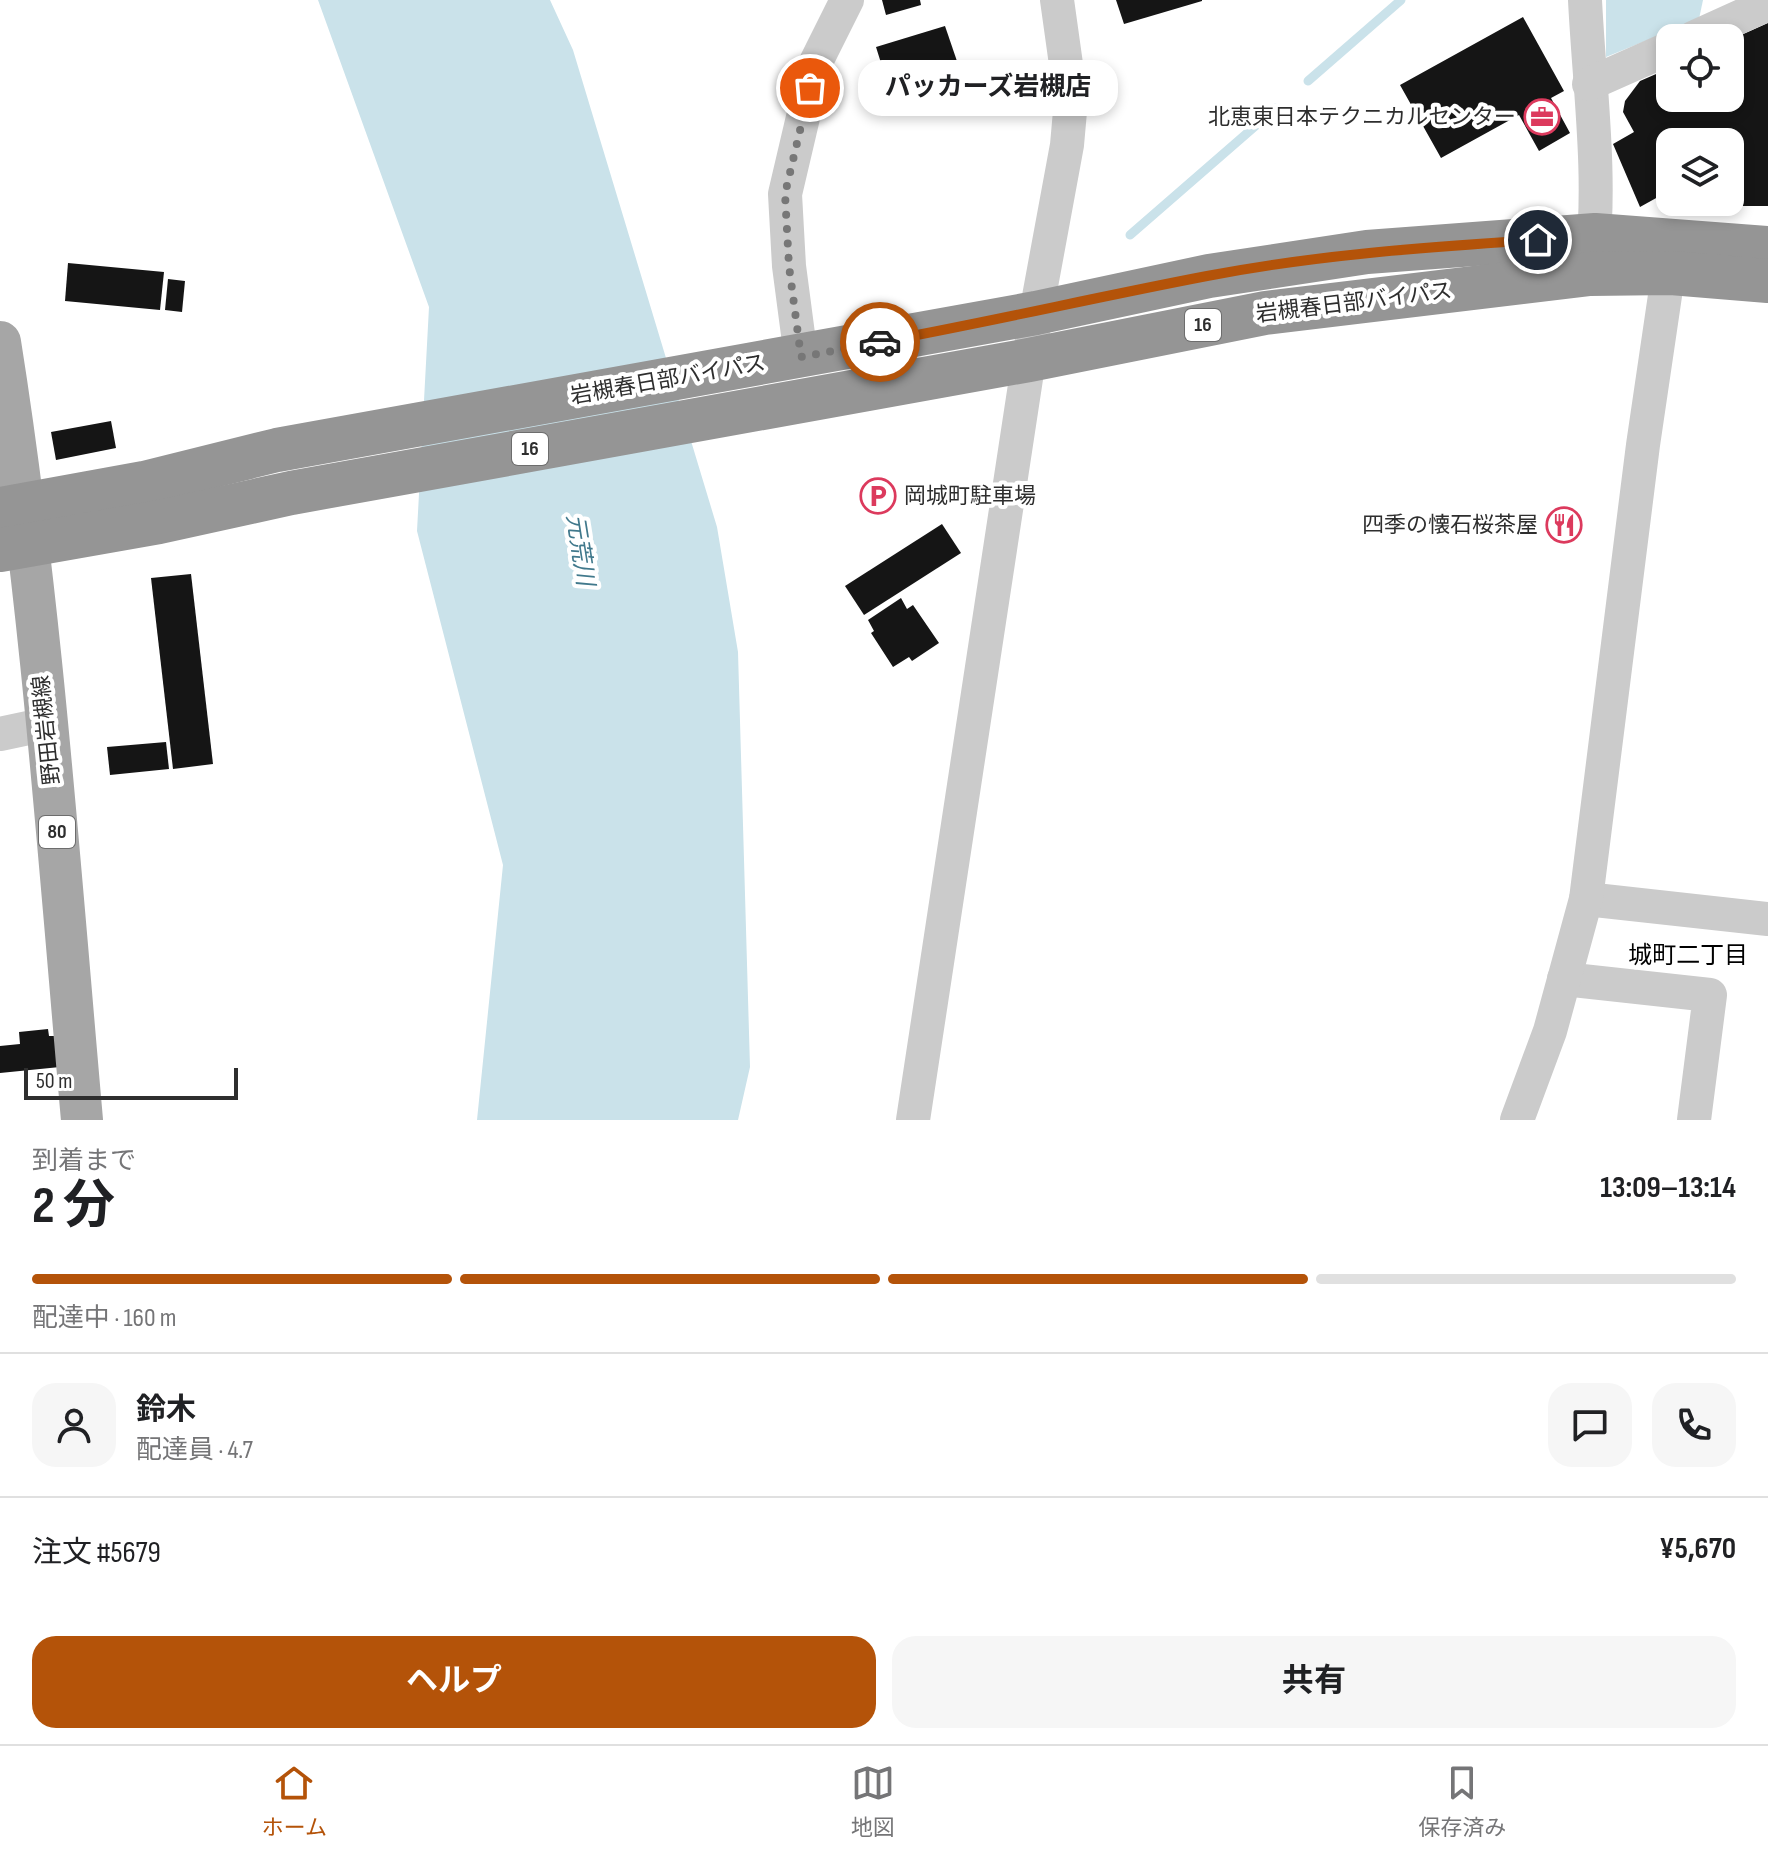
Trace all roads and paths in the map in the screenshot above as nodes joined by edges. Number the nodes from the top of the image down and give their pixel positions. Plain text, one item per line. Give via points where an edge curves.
1 (847, 0) edge
2 (1057, 0) edge
3 (1585, 0) edge
4 (1768, 4) edge
5 (1724, 24) edge
6 (1656, 54) edge
7 (1589, 84) junction
8 (1768, 248) edge
9 (1592, 255) junction
10 (1672, 256) junction
11 (1768, 281) edge
12 (1036, 313) junction
13 (0, 342) edge
14 (801, 357) junction
15 (1029, 360) junction
16 (12, 528) edge
17 (47, 724) junction
18 (0, 734) edge
19 (1586, 899) junction
20 (1768, 919) edge
21 (1564, 979) junction
22 (82, 1120) edge
23 (913, 1120) edge
24 (1517, 1120) edge
25 (1694, 1120) edge

1 - 14 street via 816,62 785,194
2 - 12 street via 1071,100
3 - 7 street
4 - 5 street
6 - 7 street
7 - 9 street
8 - 10 highway, 岩槻春日部バイパス / 16
9 - 10 highway, 岩槻春日部バイパス / 16
9 - 12 highway, 岩槻春日部バイパス / 16 via 1353,254 1209,276
9 - 15 highway, 岩槻春日部バイパス / 16
10 - 11 highway, 岩槻春日部バイパス / 16
10 - 19 street
12 - 14 highway, 岩槻春日部バイパス / 16
12 - 15 street
13 - 16 main road, 野田岩槻線 / 80
14 - 16 highway, 岩槻春日部バイパス / 16 via 277,450 144,483
15 - 16 highway, 岩槻春日部バイパス / 16 via 291,493 159,522
15 - 23 street
16 - 17 main road, 野田岩槻線 / 80
17 - 18 street
17 - 22 main road, 野田岩槻線 / 80
19 - 20 street
19 - 21 street
21 - 24 street
21 - 25 street via 1710,995

